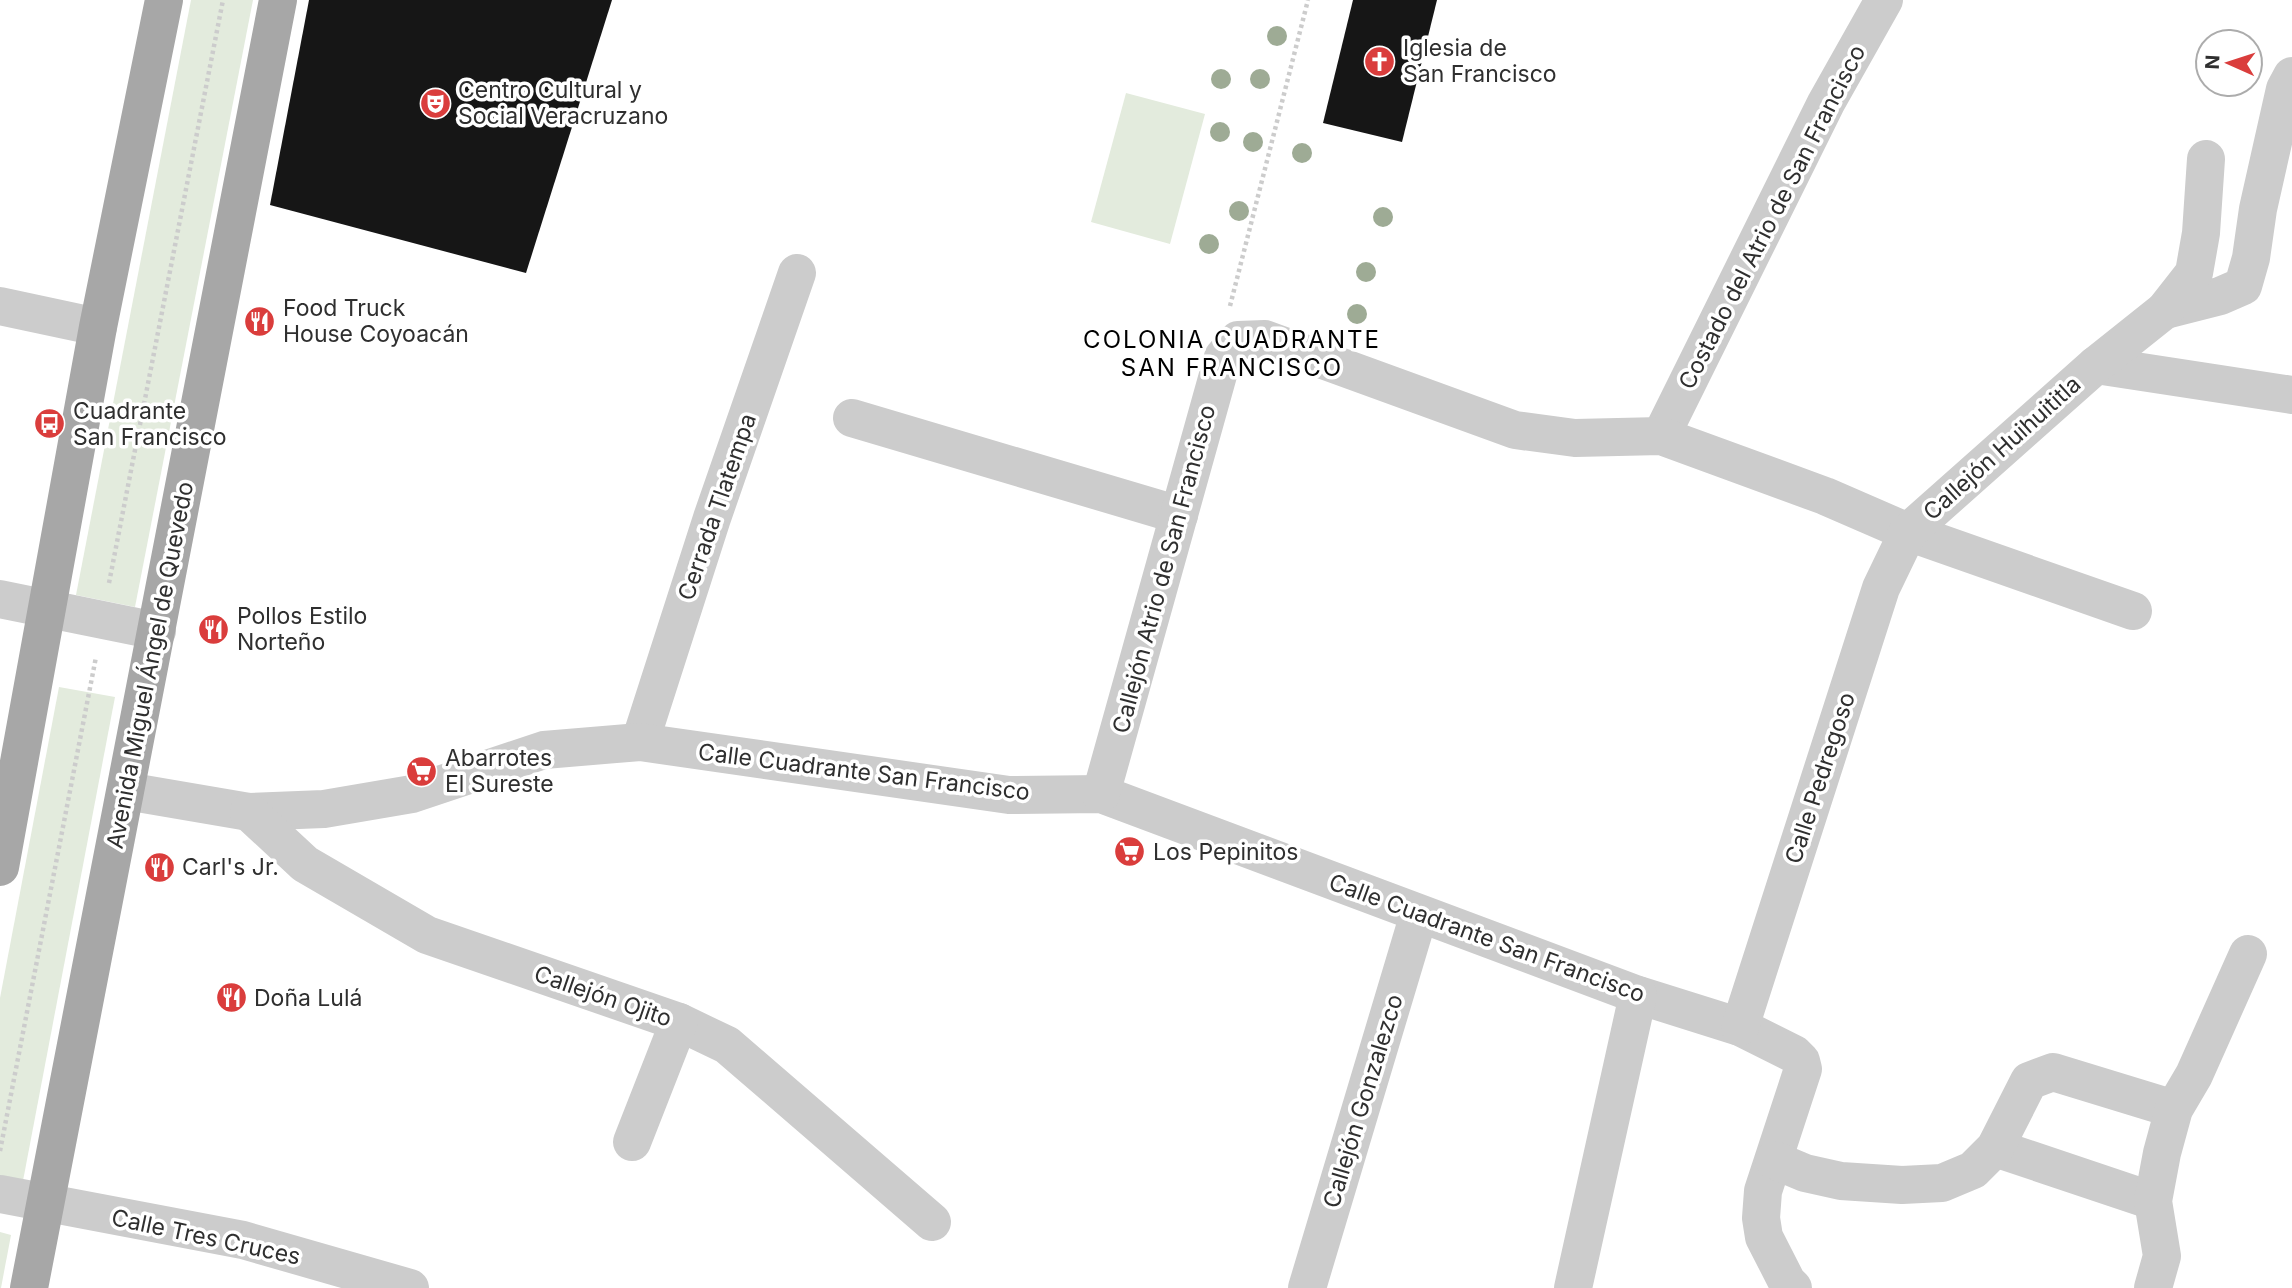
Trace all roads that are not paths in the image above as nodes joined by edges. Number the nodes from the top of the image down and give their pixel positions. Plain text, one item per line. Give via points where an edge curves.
1 (163, 0) edge
2 (278, 0) edge
3 (1884, 0) edge
4 (2292, 76) edge
5 (2206, 159) dead end
6 (797, 273) dead end
7 (0, 306) edge
8 (2165, 310) junction
9 (98, 327) junction
10 (2096, 365) junction
11 (2292, 395) edge
12 (852, 418) dead end
13 (1661, 436) junction
14 (1179, 515) junction
15 (1908, 532) junction
16 (0, 599) edge
17 (48, 608) junction
18 (2133, 611) dead end
19 (157, 631) junction
20 (640, 742) junction
21 (126, 791) junction
22 (1101, 794) junction
23 (249, 812) junction
24 (0, 867) edge
25 (1419, 914) junction
26 (2248, 954) dead end
27 (1637, 995) junction
28 (678, 1022) junction
29 (1740, 1027) junction
30 (2174, 1109) junction
31 (632, 1142) dead end
32 (1995, 1148) junction
33 (1774, 1160) junction
34 (0, 1194) edge
35 (2153, 1201) junction
36 (46, 1204) junction
37 (932, 1222) dead end
38 (29, 1288) edge
39 (410, 1288) edge
40 (1307, 1288) edge
41 (1573, 1288) edge
42 (1793, 1288) edge
43 (2153, 1288) edge

1 - 9 main road
2 - 19 main road, Avenida Miguel Ángel de Quevedo
3 - 13 street, Costado del Atrio de San Francisco via 1826,103
4 - 8 street, Callejón Huihuititla via 2285,89 2243,286
5 - 8 street, Callejón Huihuititla via 2202,233 2194,274
6 - 20 street, Cerrada Tlatempa
7 - 9 street
8 - 10 street, Callejón Huihuititla
9 - 17 main road
10 - 11 street, Callejón Huihuititla
10 - 15 street, Callejón Huihuititla
12 - 14 street
13 - 14 street, Callejón Atrio de San Francisco via 1574,438 1515,430 1265,339 1238,340 1223,357
13 - 15 street
14 - 22 street, Callejón Atrio de San Francisco
15 - 18 street
15 - 29 street, Calle Pedregoso via 1881,589
16 - 17 street
17 - 19 street
17 - 24 main road
19 - 21 main road, Avenida Miguel Ángel de Quevedo
20 - 22 street, Calle Cuadrante San Francisco via 1009,795
20 - 23 street, Calle Cuadrante San Francisco via 544,750 412,794 324,809
21 - 23 street, Calle Cuadrante San Francisco
21 - 36 main road, Avenida Miguel Ángel de Quevedo
22 - 25 street, Calle Cuadrante San Francisco
23 - 28 street, Callejón Ojito via 305,864 427,935
25 - 27 street, Calle Cuadrante San Francisco
25 - 40 street, Callejón Gonzalezco
26 - 30 street
27 - 29 street, Calle Cuadrante San Francisco
27 - 41 street
28 - 31 street
28 - 37 street, Callejón Ojito via 727,1045
29 - 33 street, Calle Cuadrante San Francisco via 1801,1061
30 - 32 street via 2053,1072 2029,1081
30 - 35 street
32 - 33 street via 1973,1170 1942,1183 1841,1181
32 - 35 street
33 - 42 street via 1763,1191 1761,1218 1764,1237
34 - 36 street, Calle Tres Cruces
35 - 43 street via 2162,1256
36 - 38 main road, Avenida Miguel Ángel de Quevedo
36 - 39 street, Calle Tres Cruces via 243,1240

